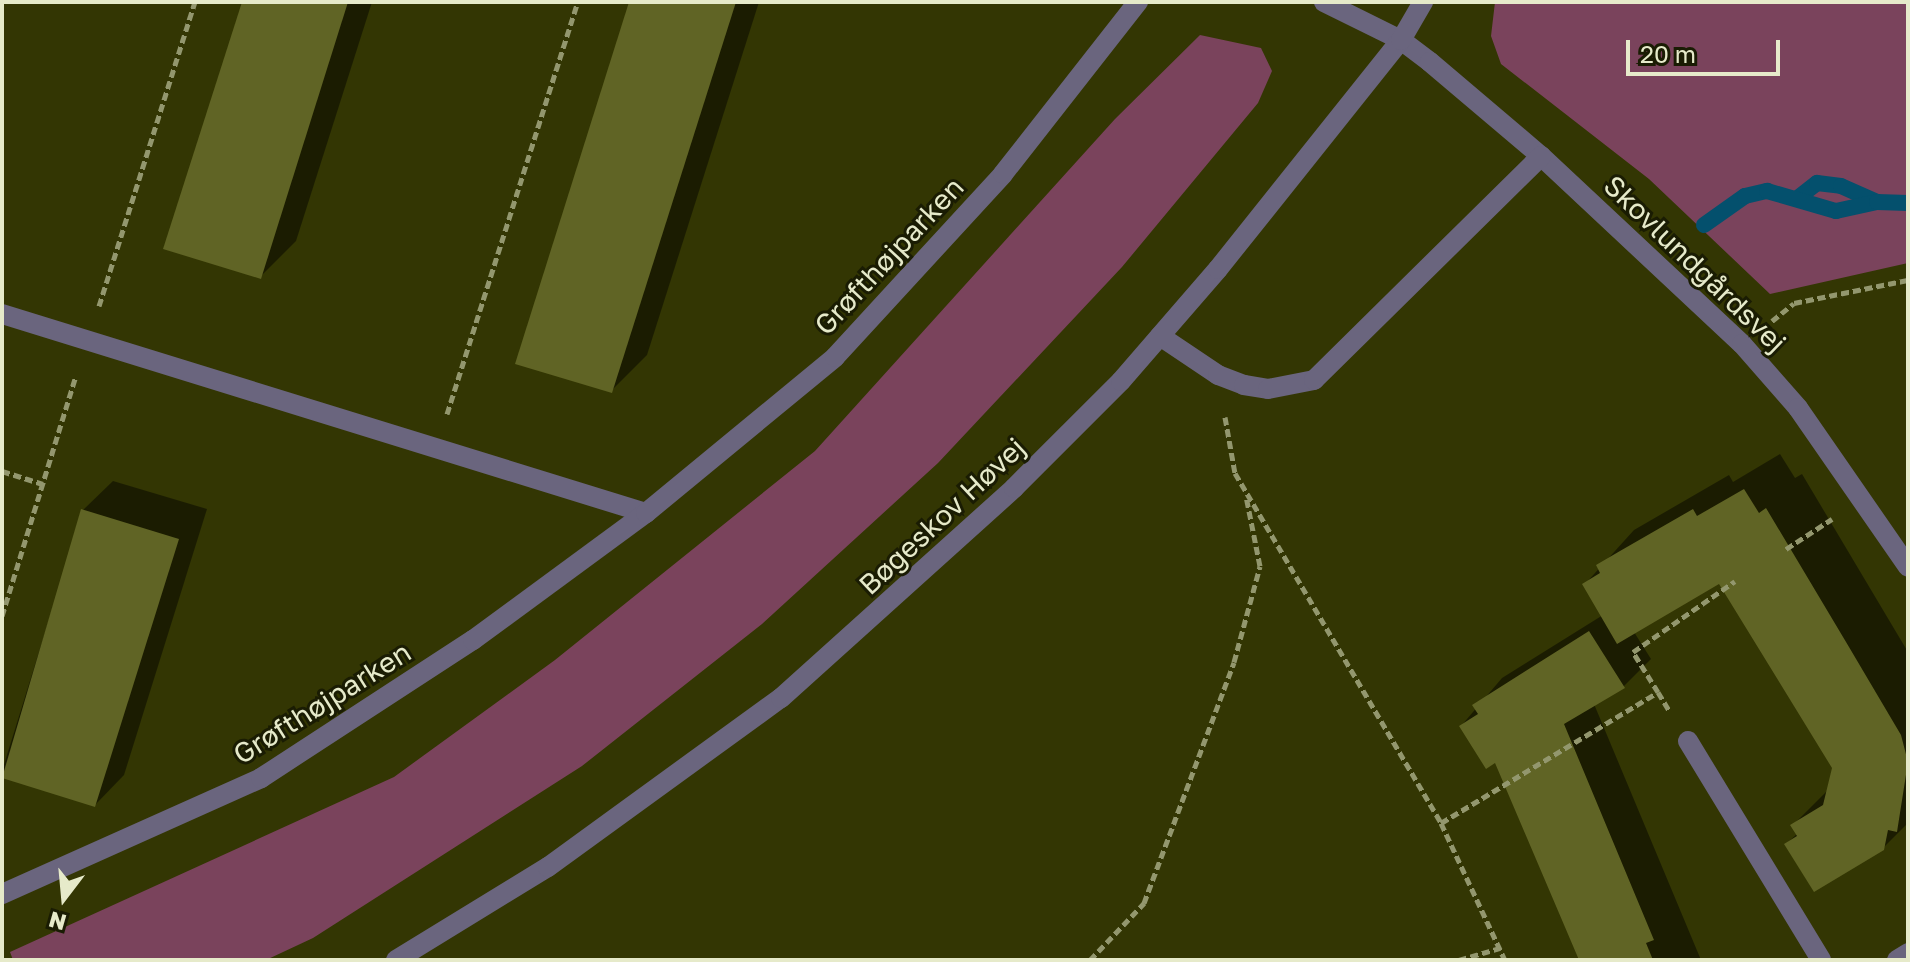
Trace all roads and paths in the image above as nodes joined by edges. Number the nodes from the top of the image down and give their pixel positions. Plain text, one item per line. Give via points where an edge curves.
1 (578, 2) edge
2 (1138, 2) edge
3 (1324, 2) edge
4 (1423, 2) edge
5 (1401, 40) junction
6 (1541, 156) junction
7 (1908, 280) edge
8 (2, 314) edge
9 (1160, 336) junction
10 (1742, 344) junction
11 (1229, 379) junction
12 (436, 449) junction
13 (2, 471) edge
14 (43, 484) dead end
15 (1245, 492) junction
16 (1864, 499) junction
17 (646, 513) junction
18 (1786, 549) dead end
19 (1908, 567) edge
20 (1735, 581) dead end
21 (1658, 692) junction
22 (1688, 741) joint
23 (1441, 823) junction
24 (2, 894) edge
25 (1500, 948) junction
26 (1908, 953) edge
27 (396, 960) edge
28 (1090, 960) edge
29 (1459, 960) edge
30 (1505, 960) edge
31 (1821, 960) edge
32 (1897, 960) edge

1 - 12 path
2 - 17 street, Grøfthøjparken via 1003,174 835,357
3 - 5 street
4 - 5 street, Bøgeskov Høvej
5 - 6 street, Skovlundgårdsvej
5 - 9 street, Bøgeskov Høvej
6 - 10 street, Skovlundgårdsvej
6 - 11 street via 1314,380 1268,389
7 - 10 path via 1794,303
8 - 12 street
9 - 11 street
9 - 27 street, Bøgeskov Høvej via 1014,488 781,698 548,867
10 - 16 street, Skovlundgårdsvej via 1798,408
11 - 15 path via 1224,425
12 - 17 street
13 - 14 path
15 - 23 path
15 - 28 path via 1260,566 1234,662 1144,903
16 - 18 path
16 - 19 street, Skovlundgårdsvej
17 - 24 street, Grøfthøjparken via 473,640 261,778
20 - 21 path via 1633,652
21 - 22 path
21 - 23 path
22 - 31 street
23 - 25 path
25 - 29 path
25 - 30 path
26 - 32 street

